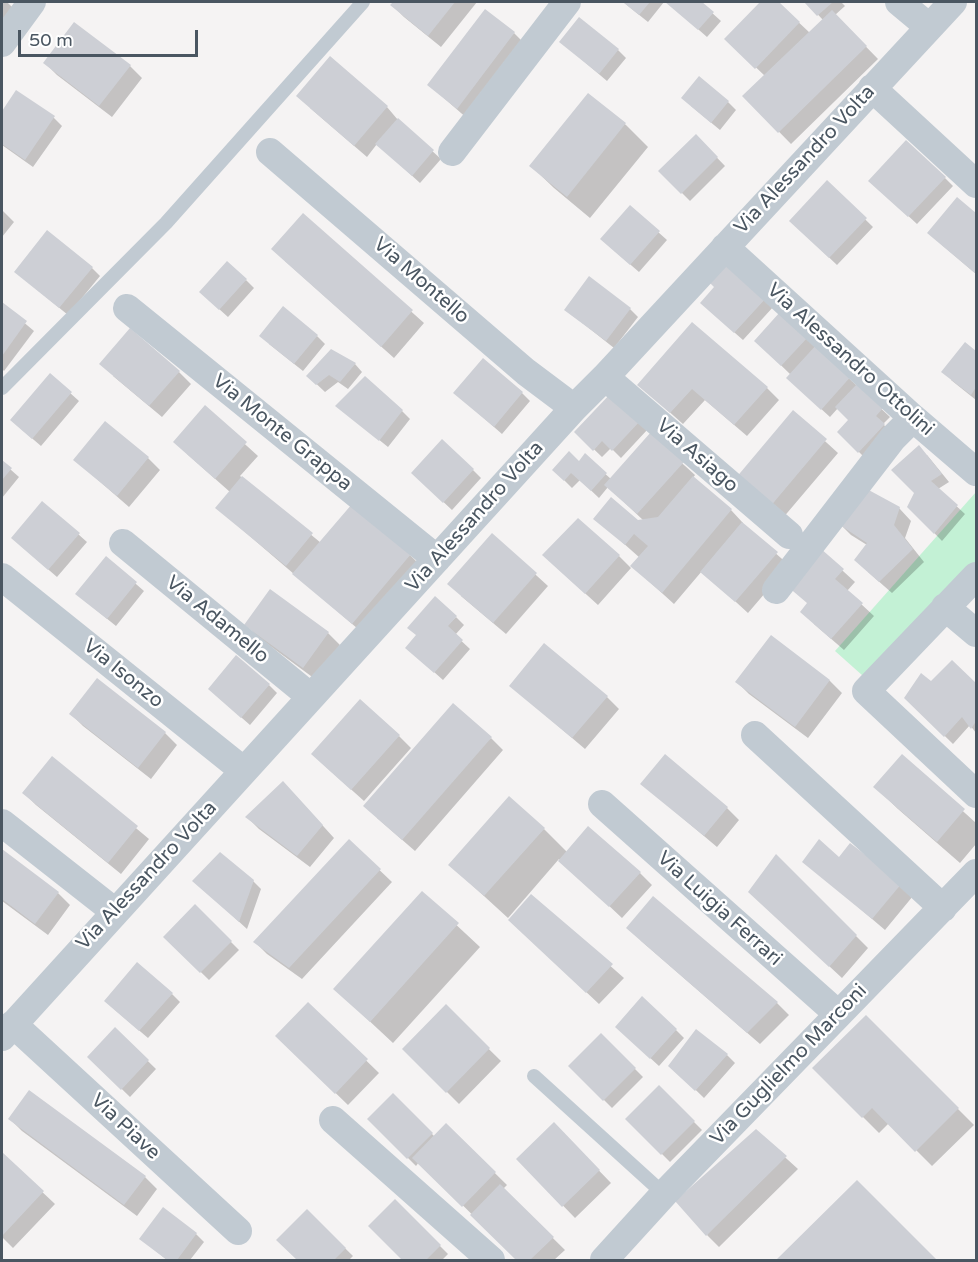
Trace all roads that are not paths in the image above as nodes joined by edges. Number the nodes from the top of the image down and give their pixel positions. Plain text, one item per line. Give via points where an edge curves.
1 (32, 2) edge
2 (363, 2) edge
3 (567, 2) edge
4 (899, 2) edge
5 (953, 2) edge
6 (929, 27) junction
7 (2, 43) edge
8 (872, 88) junction
9 (270, 152) dead end
10 (452, 152) dead end
11 (976, 184) edge
12 (725, 247) junction
13 (127, 308) dead end
14 (605, 377) junction
15 (2, 388) edge
16 (574, 408) junction
17 (913, 418) junction
18 (976, 472) edge
19 (789, 535) dead end
20 (123, 543) dead end
21 (437, 559) junction
22 (2, 576) edge
23 (976, 576) edge
24 (776, 590) dead end
25 (945, 607) junction
26 (976, 633) edge
27 (311, 697) junction
28 (755, 735) dead end
29 (244, 771) junction
30 (976, 794) edge
31 (602, 804) dead end
32 (2, 822) edge
33 (976, 873) edge
34 (943, 908) junction
35 (114, 911) junction
36 (838, 1014) junction
37 (8, 1022) edge
38 (534, 1076) dead end
39 (333, 1120) dead end
40 (664, 1194) junction
41 (238, 1230) dead end
42 (491, 1260) edge
43 (604, 1260) edge

1 - 7 street
2 - 15 lane via 166,223
3 - 10 street
4 - 6 street
5 - 6 street, Via Alessandro Volta
6 - 8 street, Via Alessandro Volta
8 - 11 street
8 - 12 street, Via Alessandro Volta
9 - 16 street, Via Montello via 526,372
12 - 14 street, Via Alessandro Volta
12 - 17 street, Via Alessandro Ottolini
13 - 21 street, Via Monte Grappa
14 - 16 street, Via Alessandro Volta
14 - 19 street, Via Asiago
16 - 21 street, Via Alessandro Volta
17 - 18 street, Via Alessandro Ottolini
17 - 24 street via 893,438
20 - 27 street, Via Adamello
21 - 27 street, Via Alessandro Volta
22 - 29 street, Via Isonzo
23 - 25 street
25 - 26 street
25 - 30 street via 866,691
27 - 29 street, Via Alessandro Volta
28 - 34 street
29 - 35 street, Via Alessandro Volta
31 - 36 street, Via Luigia Ferrari
32 - 35 street
33 - 34 street, Via Guglielmo Marconi
34 - 36 street, Via Guglielmo Marconi
35 - 37 street, Via Alessandro Volta
36 - 40 street, Via Guglielmo Marconi
37 - 41 street, Via Piave
38 - 40 lane
39 - 42 street
40 - 43 street, Via Guglielmo Marconi

